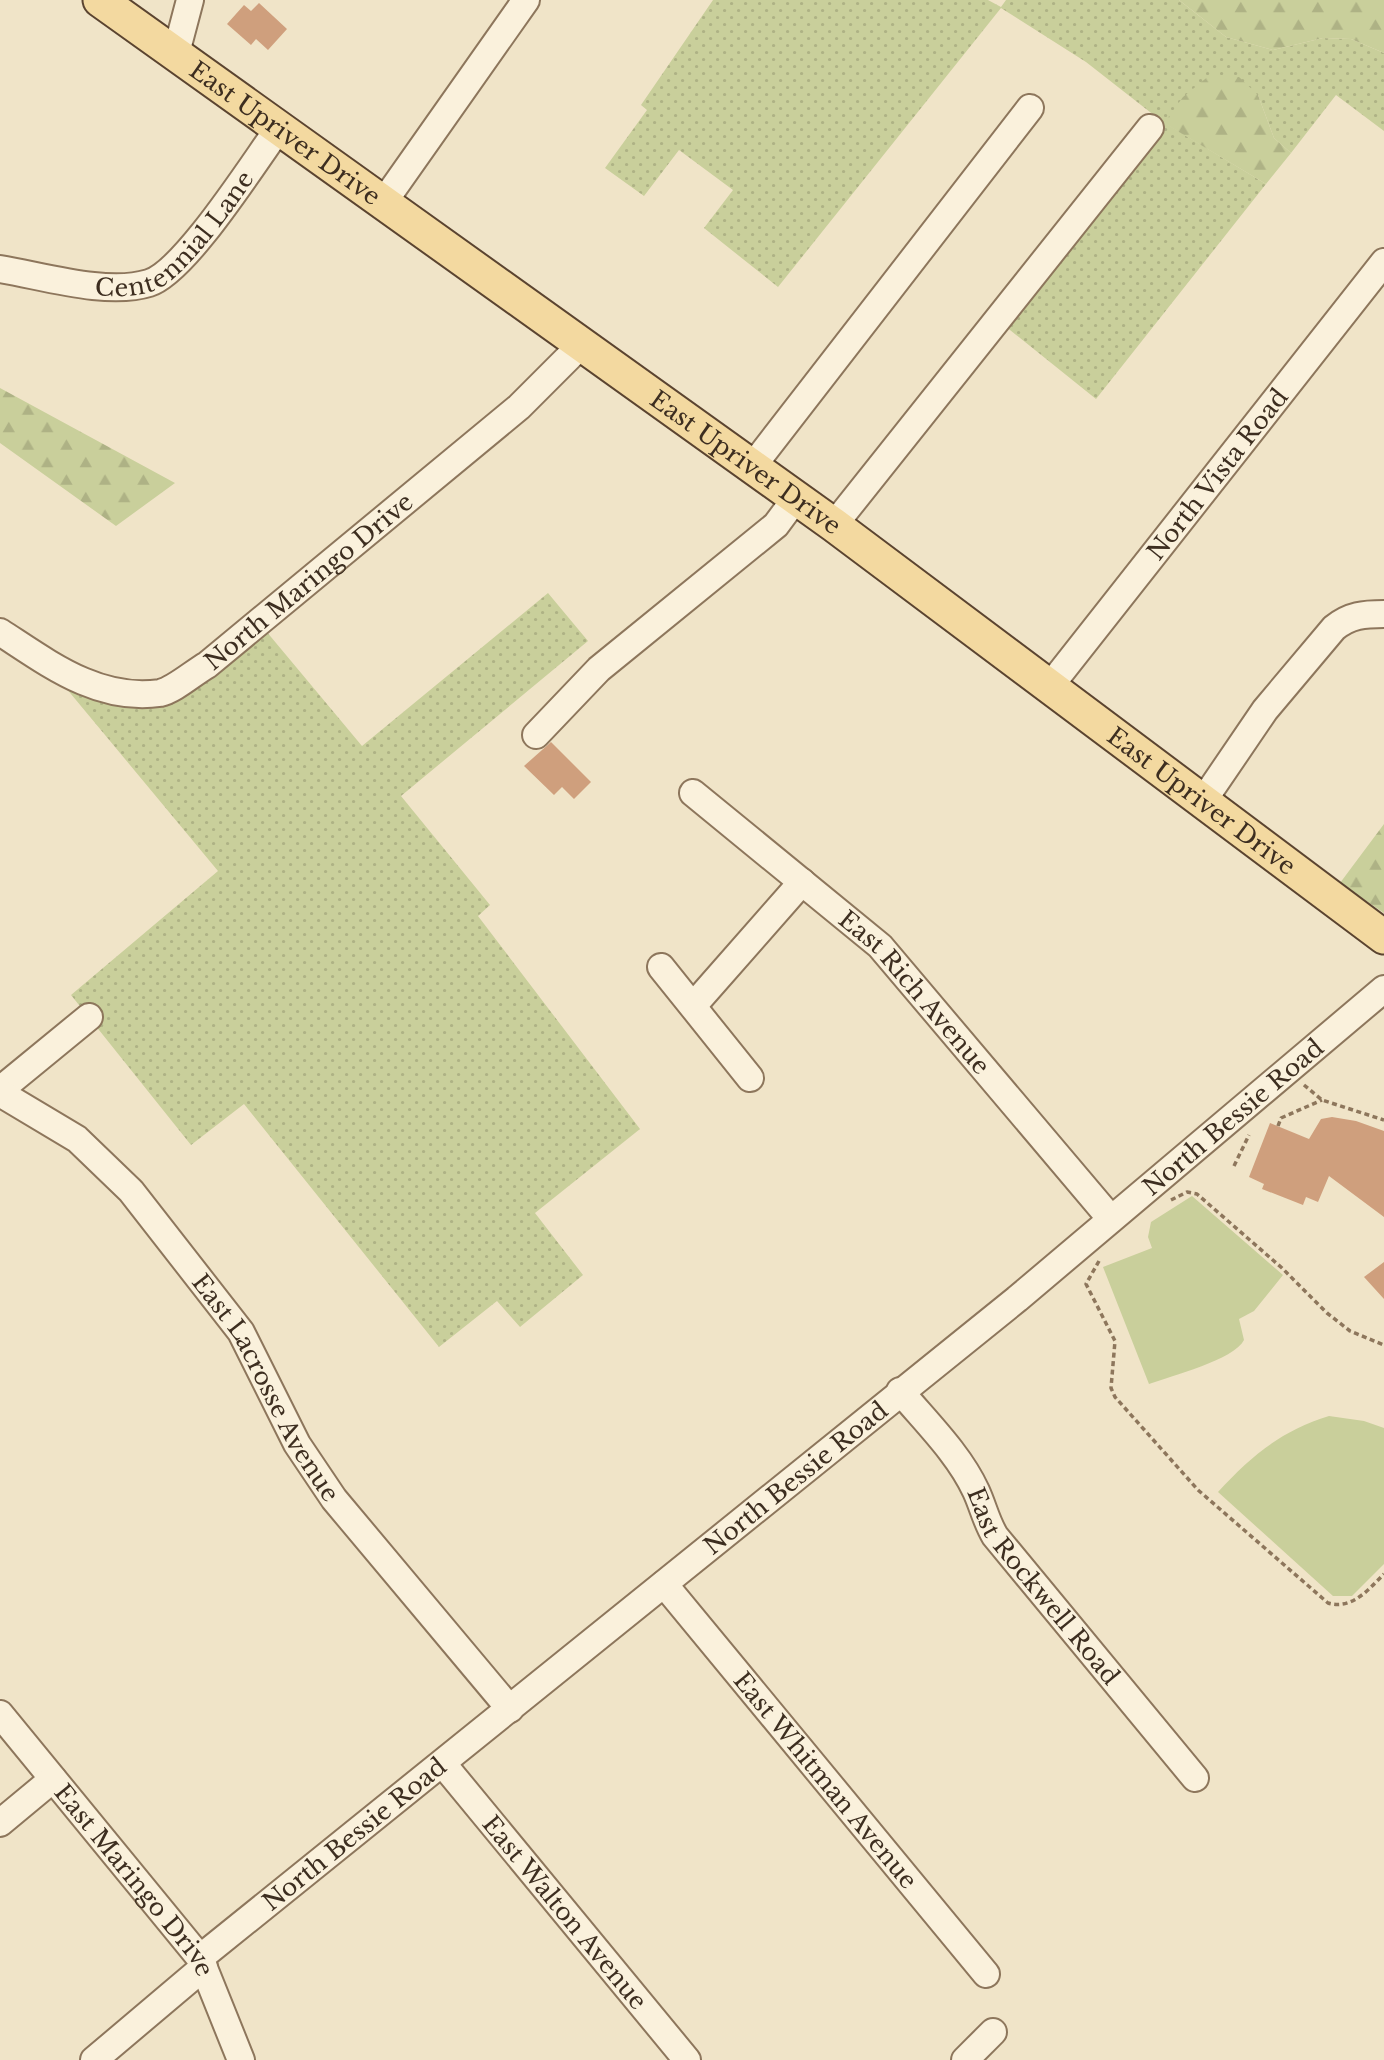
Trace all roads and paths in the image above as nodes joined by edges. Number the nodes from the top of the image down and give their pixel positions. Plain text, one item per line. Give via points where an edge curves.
1 (100, 0) edge
2 (190, 0) edge
3 (526, 0) edge
4 (176, 54) junction
5 (1030, 108) dead end
6 (279, 128) junction
7 (1150, 128) dead end
8 (383, 203) junction
9 (1384, 262) edge
10 (0, 269) edge
11 (581, 345) junction
12 (752, 467) junction
13 (796, 498) junction
14 (834, 525) junction
15 (1384, 614) edge
16 (0, 632) edge
17 (1050, 686) junction
18 (536, 735) dead end
19 (693, 793) dead end
20 (1203, 801) junction
21 (802, 882) junction
22 (1384, 937) edge
23 (661, 967) dead end
24 (1384, 989) edge
25 (693, 1006) junction
26 (89, 1017) dead end
27 (750, 1078) dead end
28 (1308, 1090) dead end
29 (0, 1091) edge
30 (1322, 1100) junction
31 (1384, 1119) edge
32 (1278, 1126) dead end
33 (1164, 1206) dead end
34 (1111, 1219) junction
35 (1104, 1255) dead end
36 (1384, 1345) edge
37 (900, 1391) junction
38 (1384, 1574) edge
39 (664, 1584) junction
40 (510, 1709) junction
41 (0, 1714) edge
42 (443, 1765) junction
43 (1195, 1777) dead end
44 (53, 1779) junction
45 (0, 1822) edge
46 (202, 1962) junction
47 (986, 1974) dead end
48 (993, 2032) dead end
49 (237, 2058) edge
50 (94, 2060) edge
51 (687, 2060) edge
52 (965, 2060) edge

1 - 4 main road, East Upriver Drive
2 - 4 street
3 - 8 street
4 - 6 main road, East Upriver Drive
5 - 12 street
6 - 8 main road, East Upriver Drive
6 - 10 street, Centennial Lane via 193,248 150,283 105,287
7 - 14 street
8 - 11 main road, East Upriver Drive
9 - 17 street, North Vista Road
11 - 12 main road, East Upriver Drive
11 - 16 street, North Maringo Drive via 519,407 207,665 162,692 113,692 66,674
12 - 13 main road, East Upriver Drive
13 - 14 main road, East Upriver Drive
13 - 18 street via 776,526 599,669
14 - 17 main road, East Upriver Drive
15 - 20 street via 1346,618 1334,628 1265,710
17 - 20 main road, East Upriver Drive
19 - 21 street, East Rich Avenue
20 - 22 main road, East Upriver Drive
21 - 25 street
21 - 34 street, East Rich Avenue via 901,968
23 - 25 street
24 - 34 street, North Bessie Road
25 - 27 street
26 - 29 street
28 - 30 path
29 - 40 street, East Lacrosse Avenue via 77,1139 131,1191 241,1332 297,1444 334,1499
30 - 31 path
30 - 32 path via 1281,1118
33 - 36 path via 1187,1192 1197,1194 1326,1313 1350,1331
34 - 37 street, North Bessie Road
35 - 38 path via 1091,1269 1086,1284 1115,1341 1111,1388 1168,1458 1328,1603 1348,1604
37 - 39 street, North Bessie Road
37 - 43 street, East Rockwell Road via 960,1464 995,1536
39 - 40 street, North Bessie Road
39 - 47 street, East Whitman Avenue
40 - 42 street, North Bessie Road
41 - 44 street, East Maringo Drive
42 - 46 street, North Bessie Road
42 - 51 street, East Walton Avenue
44 - 45 street
44 - 46 street, East Maringo Drive
46 - 49 street, East Maringo Drive
46 - 50 street, North Bessie Road
48 - 52 street

